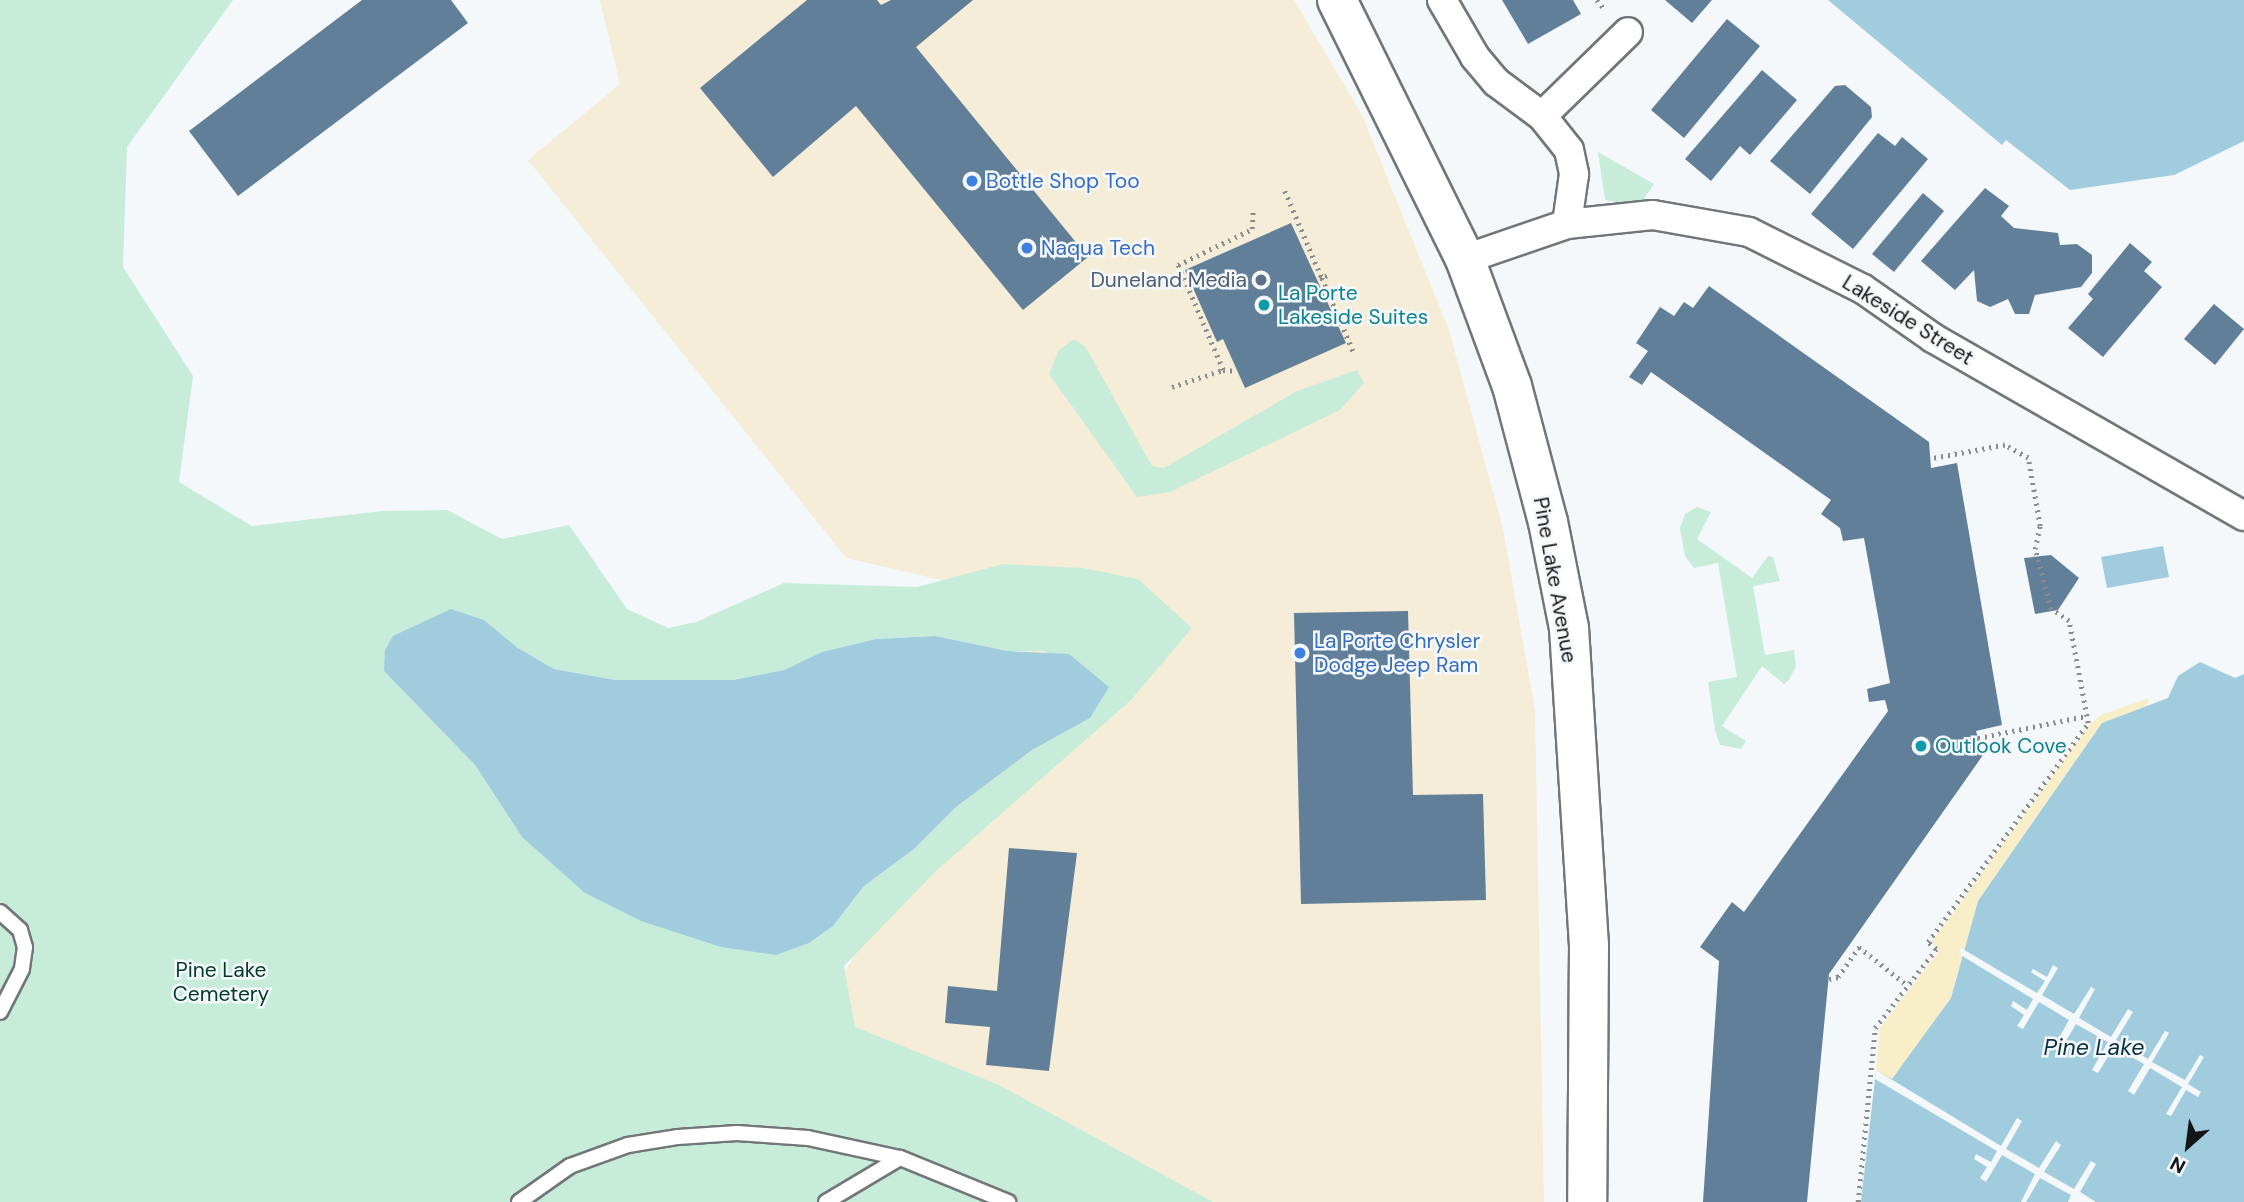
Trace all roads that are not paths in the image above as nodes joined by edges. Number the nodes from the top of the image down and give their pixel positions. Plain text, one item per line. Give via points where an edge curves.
1 (1337, 0) edge
2 (1442, 0) edge
3 (1628, 32) dead end
4 (1542, 116) junction
5 (1567, 224) junction
6 (1465, 259) junction
7 (2244, 516) edge
8 (0, 912) edge
9 (0, 1012) edge
10 (900, 1158) junction
11 (519, 1202) edge
12 (826, 1202) edge
13 (1008, 1202) edge
14 (1587, 1202) edge

1 - 6 main road, Pine Lake Avenue
2 - 4 street via 1475,57 1496,82
3 - 4 street
4 - 5 street via 1569,150 1574,174
5 - 6 street, Lakeside Street
5 - 7 street, Lakeside Street via 1653,215 1749,232 1863,289 1933,338
6 - 14 main road, Pine Lake Avenue via 1513,386 1569,628 1589,945
8 - 9 lane via 20,930 25,947 22,969
10 - 11 lane via 808,1138 737,1133 678,1136 628,1145 570,1166
10 - 12 lane
10 - 13 lane

